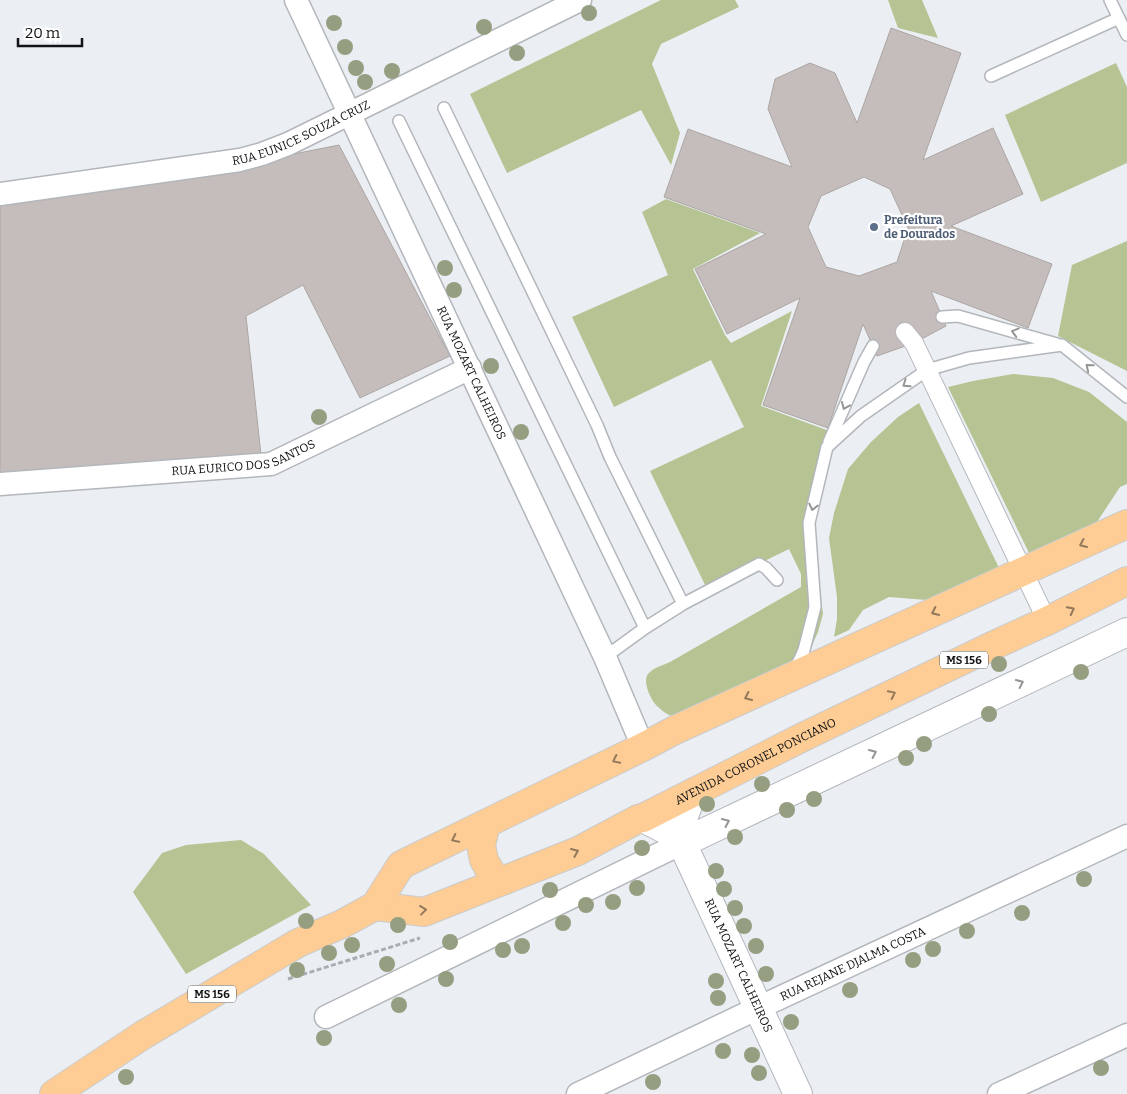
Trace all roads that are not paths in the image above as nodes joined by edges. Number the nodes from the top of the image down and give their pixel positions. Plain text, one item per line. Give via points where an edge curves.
1 (296, 0) edge
2 (580, 0) edge
3 (1110, 0) edge
4 (1119, 18) junction
5 (1127, 36) edge
6 (991, 76) dead end
7 (444, 108) dead end
8 (349, 114) junction
9 (399, 121) dead end
10 (0, 194) edge
11 (942, 317) dead end
12 (905, 332) dead end
13 (1062, 345) junction
14 (873, 346) dead end
15 (470, 368) junction
16 (927, 370) junction
17 (1127, 397) edge
18 (827, 447) junction
19 (0, 484) edge
20 (1127, 524) edge
21 (1023, 572) junction
22 (777, 580) dead end
23 (1127, 582) edge
24 (683, 604) junction
25 (1047, 621) junction
26 (644, 628) junction
27 (1127, 632) edge
28 (605, 657) junction
29 (792, 677) junction
30 (644, 747) junction
31 (694, 793) junction
32 (643, 818) junction
33 (486, 824) junction
34 (1127, 836) edge
35 (681, 840) junction
36 (505, 880) junction
37 (375, 906) junction
38 (758, 1008) junction
39 (326, 1017) dead end
40 (1127, 1035) edge
41 (54, 1094) edge
42 (578, 1094) edge
43 (798, 1094) edge
44 (999, 1094) edge

1 - 8 street, RUA MOZART CALHEIROS
2 - 8 street, RUA EUNICE SOUZA CRUZ
3 - 4 lane
4 - 5 lane
4 - 6 lane
7 - 24 lane
8 - 10 street, RUA EUNICE SOUZA CRUZ via 288,144 240,160
8 - 15 street, RUA MOZART CALHEIROS
9 - 26 lane
13 -> 11 lane via 958,316
12 - 16 street
13 - 16 lane via 969,358
17 -> 13 lane
14 -> 18 lane
15 - 19 street, RUA EURICO DOS SANTOS via 270,464
15 - 28 street, RUA MOZART CALHEIROS
16 -> 18 lane via 861,416
16 - 21 street
18 -> 29 lane via 809,523 815,607 804,650
20 -> 21 main road
21 - 25 street
21 -> 29 main road
22 - 24 lane via 759,564
25 -> 23 main road, AVENIDA CORONEL PONCIANO / MS 156
24 - 26 lane
31 -> 25 main road, AVENIDA CORONEL PONCIANO / MS 156 via 801,738
26 - 28 lane
35 -> 27 main road
28 - 30 street, RUA MOZART CALHEIROS
29 -> 30 main road, MS 156
30 -> 33 main road, MS 156
31 - 32 main road, AVENIDA CORONEL PONCIANO / MS 156
31 - 35 main road via 684,818
32 - 35 main road
36 -> 32 main road, AVENIDA CORONEL PONCIANO / MS 156 via 578,851
33 - 36 main road via 481,845 484,860 494,876
33 -> 37 main road, MS 156 via 401,865
34 - 38 street, RUA REJANE DJALMA COSTA
35 - 38 main road, RUA MOZART CALHEIROS
35 - 39 street
37 -> 36 main road, AVENIDA CORONEL PONCIANO / MS 156 via 424,912
37 - 41 main road, MS 156 via 290,948 143,1035
38 - 42 street, RUA REJANE DJALMA COSTA
38 - 43 main road, RUA MOZART CALHEIROS
40 - 44 street

